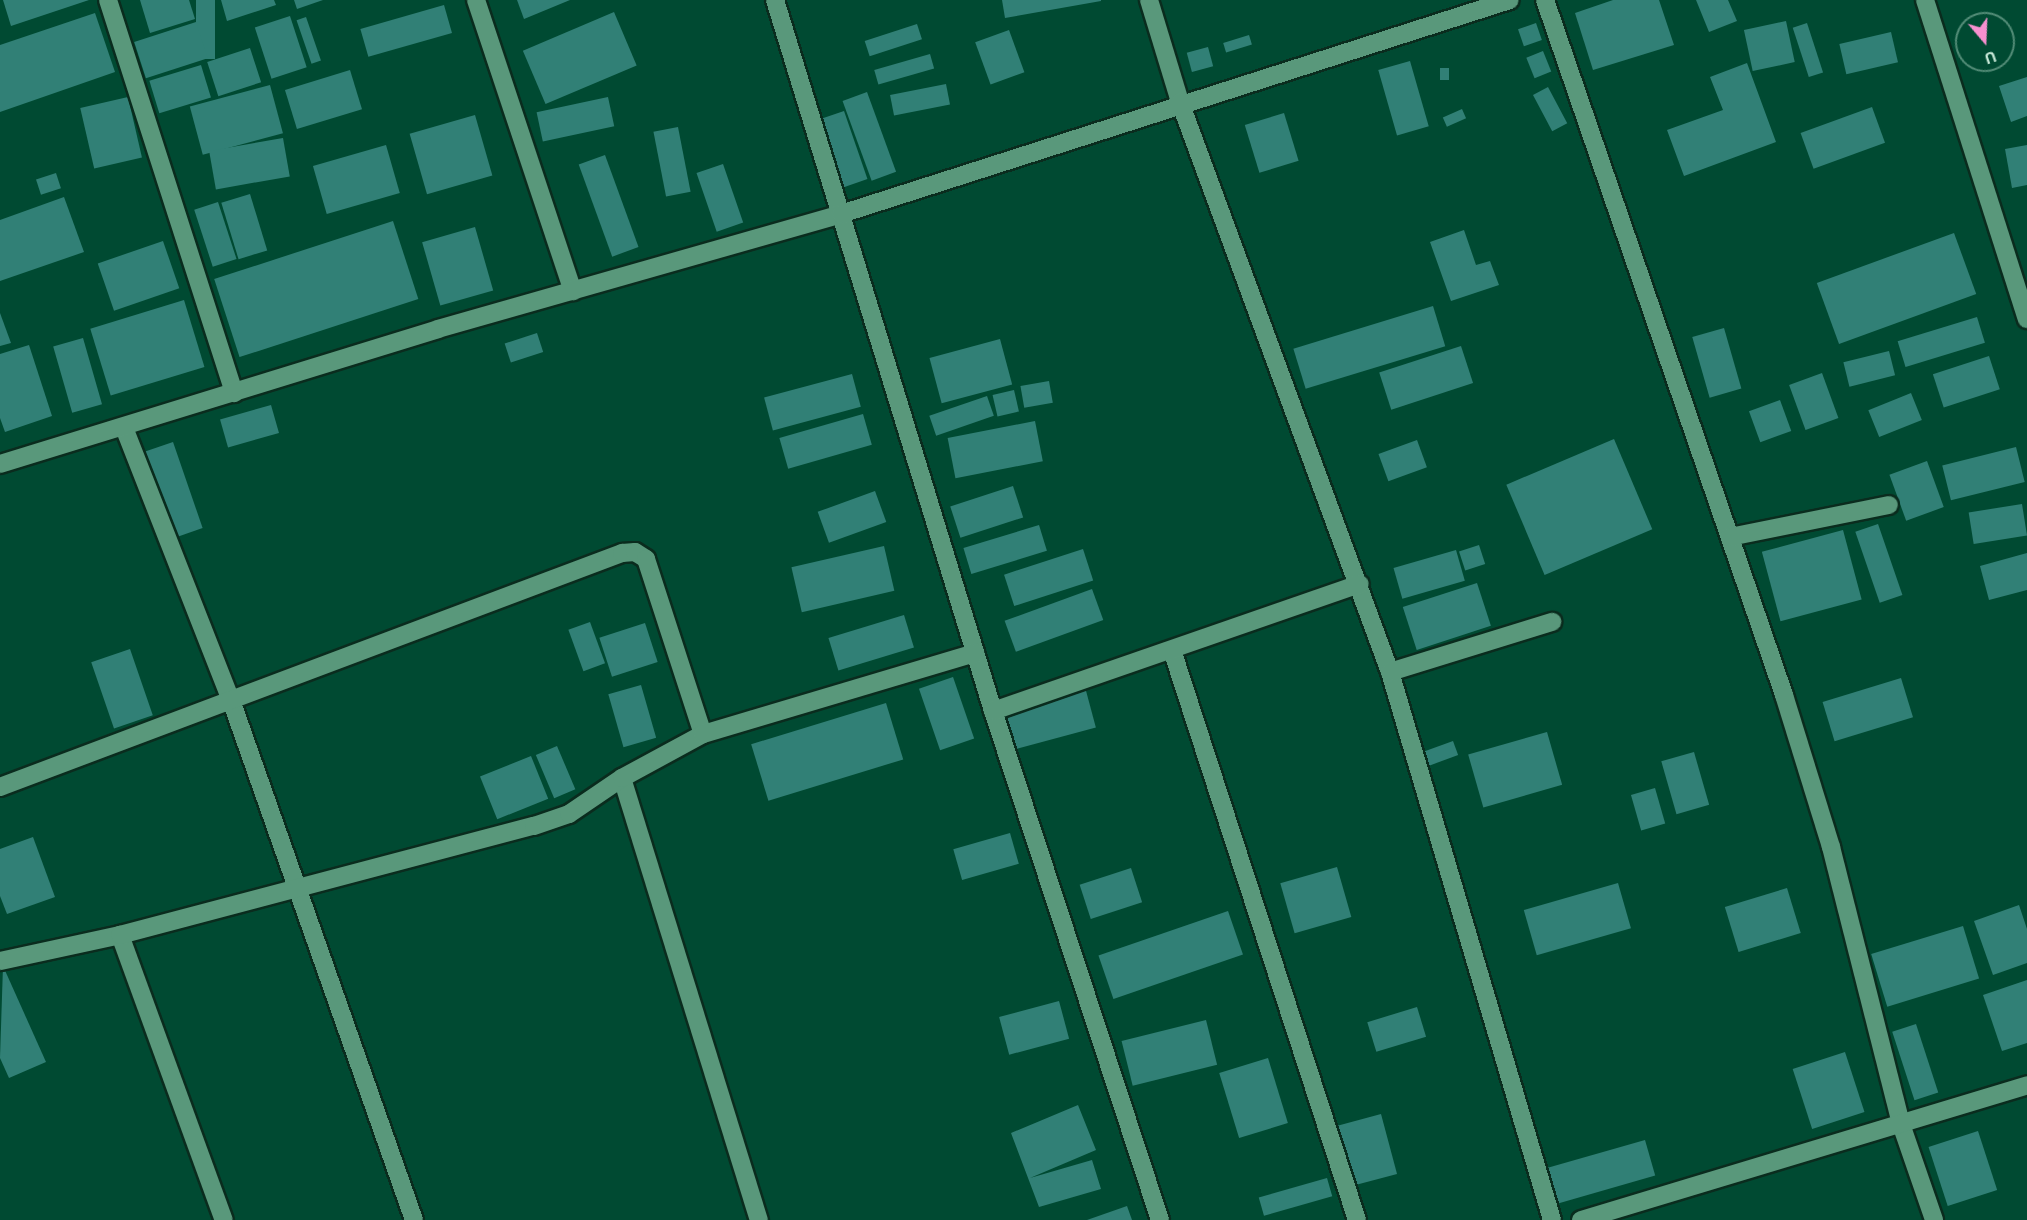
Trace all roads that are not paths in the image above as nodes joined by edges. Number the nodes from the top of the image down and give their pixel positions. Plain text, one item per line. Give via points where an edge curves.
1 (108, 0) edge
2 (476, 0) edge
3 (775, 0) edge
4 (1149, 0) edge
5 (1510, 0) edge
6 (1545, 0) edge
7 (1925, 0) edge
8 (1180, 102) junction
9 (841, 214) junction
10 (573, 291) junction
11 (2027, 320) edge
12 (234, 393) junction
13 (125, 429) junction
14 (0, 464) edge
15 (1889, 505) dead end
16 (1730, 537) junction
17 (1360, 584) junction
18 (1552, 622) dead end
19 (1172, 650) junction
20 (975, 653) junction
21 (1390, 672) junction
22 (231, 700) junction
23 (993, 711) junction
24 (703, 735) junction
25 (622, 778) junction
26 (0, 787) edge
27 (298, 890) junction
28 (120, 935) junction
29 (0, 961) edge
30 (2027, 1085) edge
31 (1901, 1124) junction
32 (224, 1220) edge
33 (414, 1220) edge
34 (759, 1220) edge
35 (1160, 1220) edge
36 (1357, 1220) edge
37 (1552, 1220) edge
38 (1581, 1220) edge
39 (1934, 1220) edge

1 - 12 street
2 - 10 street
3 - 9 street
4 - 8 street
5 - 8 street
6 - 16 street
7 - 11 street
8 - 9 street
8 - 17 street
9 - 10 street
9 - 20 street
10 - 12 street
12 - 13 street
13 - 14 street
13 - 22 street
15 - 16 street
16 - 31 street via 1831,847
17 - 19 street
17 - 21 street
18 - 21 street
19 - 23 street
19 - 36 street
20 - 23 street
20 - 24 street
21 - 37 street
22 - 24 street via 622,553 635,552 646,559 651,571
22 - 26 street
22 - 27 street
23 - 35 street
24 - 25 street
25 - 27 street via 569,814
25 - 34 street
27 - 28 street
27 - 33 street
28 - 29 street
28 - 32 street
30 - 31 street
31 - 38 street
31 - 39 street

